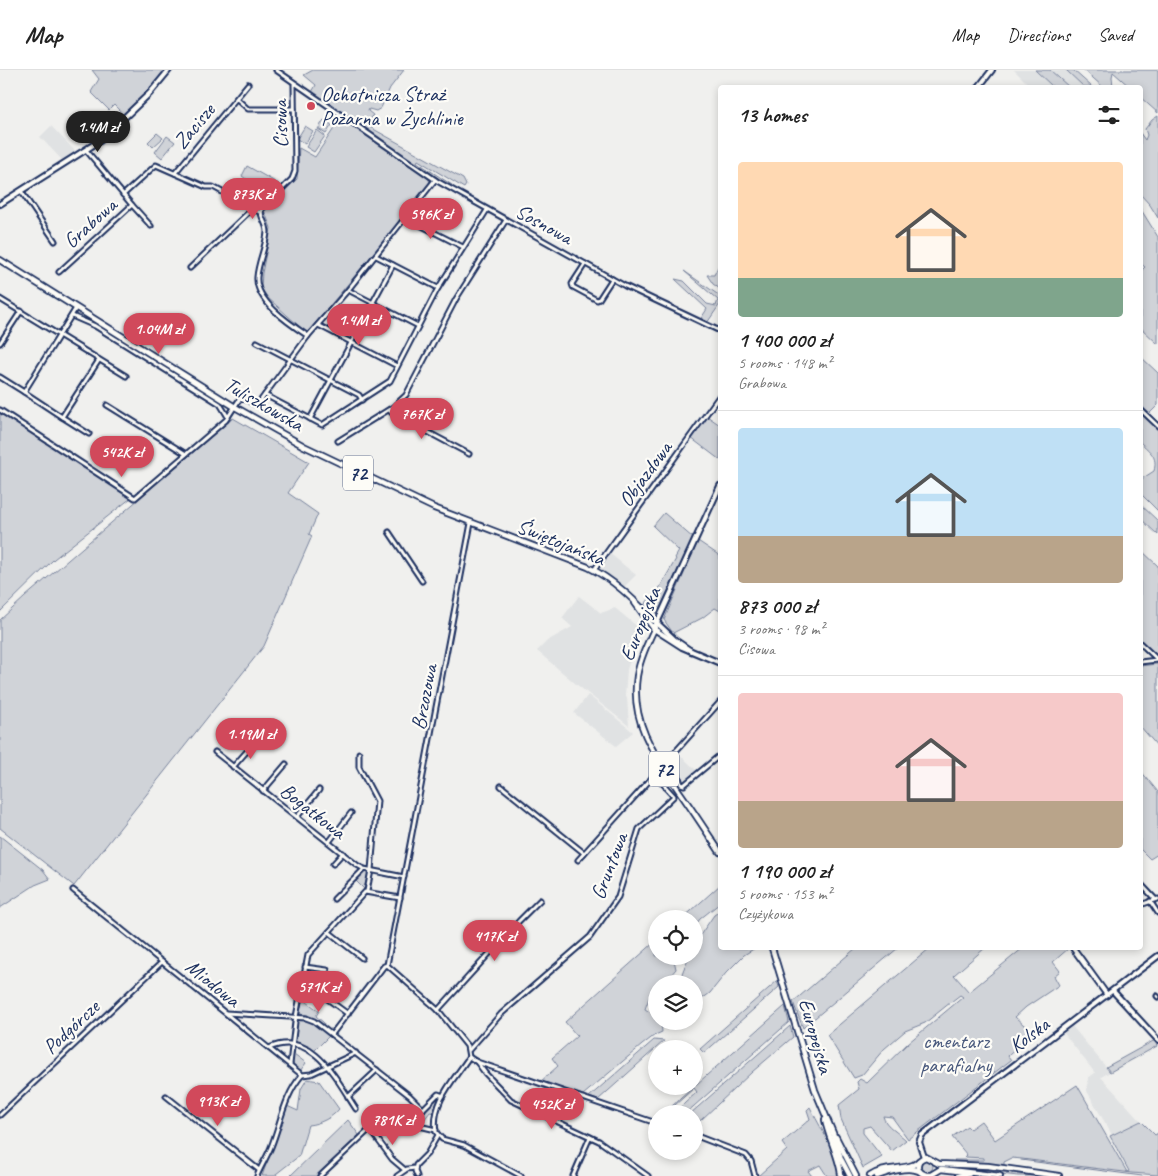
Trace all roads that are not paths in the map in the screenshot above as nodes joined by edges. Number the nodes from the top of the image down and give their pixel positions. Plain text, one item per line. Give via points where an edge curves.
1 (168, 70) edge
2 (276, 70) edge
3 (992, 70) edge
4 (294, 83) junction
5 (248, 84) dead end
6 (980, 85) edge
7 (237, 99) junction
8 (294, 109) junction
9 (86, 150) junction
10 (175, 173) junction
11 (435, 180) junction
12 (21, 191) junction
13 (123, 195) junction
14 (0, 204) edge
15 (132, 205) junction
16 (253, 208) junction
17 (487, 210) junction
18 (261, 214) junction
19 (406, 218) junction
20 (506, 220) junction
21 (150, 226) dead end
22 (56, 241) dead end
23 (463, 247) junction
24 (376, 256) junction
25 (0, 261) edge
26 (393, 264) junction
27 (585, 264) junction
28 (190, 268) dead end
29 (59, 272) dead end
30 (612, 278) junction
31 (438, 288) junction
32 (348, 290) junction
33 (0, 299) edge
34 (372, 303) junction
35 (76, 308) junction
36 (21, 312) junction
37 (72, 316) junction
38 (318, 324) junction
39 (418, 326) junction
40 (718, 330) edge
41 (60, 335) junction
42 (308, 336) junction
43 (258, 342) dead end
44 (352, 342) junction
45 (0, 344) edge
46 (99, 360) junction
47 (292, 360) junction
48 (397, 366) junction
49 (126, 376) dead end
50 (0, 377) edge
51 (331, 380) junction
52 (24, 392) junction
53 (265, 395) junction
54 (718, 398) edge
55 (362, 400) junction
56 (107, 405) dead end
57 (235, 407) junction
58 (0, 410) edge
59 (389, 410) junction
60 (1143, 412) edge
61 (62, 417) junction
62 (228, 417) junction
63 (310, 419) junction
64 (1158, 426) edge
65 (88, 434) dead end
66 (338, 441) dead end
67 (186, 454) junction
68 (469, 454) dead end
69 (718, 490) edge
70 (471, 523) junction
71 (390, 532) dead end
72 (594, 570) junction
73 (422, 581) dead end
74 (633, 600) junction
75 (657, 623) junction
76 (654, 629) junction
77 (1143, 646) edge
78 (691, 651) junction
79 (1158, 660) edge
80 (1143, 662) edge
81 (718, 663) edge
82 (718, 704) edge
83 (255, 742) dead end
84 (215, 752) dead end
85 (359, 753) dead end
86 (718, 757) edge
87 (669, 759) junction
88 (286, 764) dead end
89 (233, 767) junction
90 (662, 767) junction
91 (655, 776) junction
92 (501, 786) dead end
93 (318, 790) dead end
94 (263, 791) junction
95 (351, 813) dead end
96 (297, 817) junction
97 (329, 842) junction
98 (718, 849) edge
99 (584, 853) junction
100 (343, 854) junction
101 (578, 860) dead end
102 (333, 864) dead end
103 (364, 869) junction
104 (371, 870) junction
105 (404, 877) junction
106 (1143, 886) edge
107 (73, 890) dead end
108 (367, 891) junction
109 (400, 898) junction
110 (1157, 899) edge
111 (334, 900) dead end
112 (540, 900) dead end
113 (1150, 901) junction
114 (1143, 903) edge
115 (1158, 913) edge
116 (329, 932) junction
117 (476, 938) dead end
118 (773, 950) edge
119 (1073, 950) edge
120 (492, 951) junction
121 (1158, 956) edge
122 (362, 958) dead end
123 (162, 962) junction
124 (387, 965) junction
125 (305, 967) junction
126 (327, 970) dead end
127 (301, 988) junction
128 (1113, 991) junction
129 (1107, 995) junction
130 (438, 1010) junction
131 (226, 1013) junction
132 (348, 1014) junction
133 (296, 1018) junction
134 (332, 1034) junction
135 (1158, 1040) edge
136 (292, 1045) junction
137 (269, 1048) junction
138 (469, 1050) junction
139 (356, 1053) junction
140 (469, 1058) junction
141 (477, 1062) junction
142 (290, 1065) junction
143 (328, 1066) junction
144 (377, 1070) junction
145 (302, 1075) junction
146 (166, 1096) dead end
147 (443, 1096) junction
148 (348, 1097) junction
149 (356, 1109) dead end
150 (423, 1109) junction
151 (822, 1110) junction
152 (0, 1115) edge
153 (648, 1120) edge
154 (436, 1130) junction
155 (438, 1135) junction
156 (590, 1137) junction
157 (703, 1138) edge
158 (922, 1158) junction
159 (934, 1161) junction
160 (415, 1168) junction
161 (259, 1170) junction
162 (405, 1170) junction
163 (974, 1173) junction
164 (852, 1174) edge
165 (922, 1174) edge
166 (932, 1174) edge
167 (841, 1175) edge
168 (257, 1176) edge
169 (320, 1176) edge
170 (397, 1176) edge
171 (417, 1176) edge
172 (521, 1176) edge
173 (573, 1176) edge
174 (648, 1176) edge
175 (755, 1176) edge
176 (870, 1176) edge
177 (877, 1176) edge
178 (958, 1176) edge
179 (1000, 1176) edge
180 (1059, 1176) edge

1 - 9 street via 150,93
2 - 4 street, Sosnowa
3 - 6 street
4 - 8 street, Cisowa
4 - 11 street, Sosnowa
5 - 7 street, Zacisze
7 - 8 street, Zacisze via 248,109
7 - 10 street, Zacisze
8 - 18 street, Cisowa via 294,174
9 - 12 street
9 - 13 street, Grabowa
10 - 13 street, Grabowa via 156,165
10 - 16 street, Grabowa via 213,187
11 - 17 street, Sosnowa
11 - 19 street
12 - 14 street
12 - 22 street
13 - 15 street, Grabowa
15 - 21 street
15 - 29 street, Grabowa
16 - 18 street, Grabowa
16 - 28 street
17 - 20 street, Sosnowa
17 - 23 street
18 - 42 street via 267,231 257,274 258,288 263,299
19 - 23 street
19 - 24 street
20 - 27 street, Sosnowa
20 - 59 street via 456,299 407,394
23 - 31 street
24 - 26 street
24 - 32 street
25 - 35 main road, Tuliszkowska / 72
26 - 31 street
26 - 34 street
27 - 30 street, Sosnowa
27 - 30 street via 572,284 597,300
30 - 40 street, Sosnowa
31 - 39 street
32 - 34 street
32 - 38 street
33 - 36 street
34 - 39 street
34 - 44 street
35 - 37 street
35 - 57 main road, Tuliszkowska / 72
36 - 41 street
36 - 45 street
37 - 41 street
37 - 62 street via 95,326 220,404
38 - 42 street
38 - 44 street
39 - 48 street
41 - 46 street
41 - 52 street
42 - 47 street
43 - 47 street
44 - 48 street
44 - 51 street
46 - 49 street
46 - 61 street
47 - 51 street
47 - 53 street
48 - 55 street via 387,384
50 - 52 street
51 - 55 street via 359,395
51 - 63 street
52 - 61 street
53 - 57 street via 254,404 241,399
53 - 63 street
54 - 72 street, Objazdowa
55 - 63 street via 324,424
56 - 67 street
57 - 62 street
57 - 70 main road, Tuliszkowska / 72 via 322,456
58 - 67 street via 135,498
59 - 66 street
59 - 68 street
60 - 64 street
61 - 65 street
62 - 67 street
69 - 75 street, Europejska
70 - 72 main road, Świętojańska / 72
70 - 105 street, Brzozowa
71 - 73 street
72 - 74 main road, Świętojańska / 72
74 - 75 main road, Świętojańska / 72
74 - 76 main road, Świętojańska / 72
75 - 76 main road, Europejska / 72
75 - 78 street, Świętojańska
76 - 78 street, Świętojańska
76 - 90 main road, Europejska / 72 via 639,668 636,699 644,734
77 - 79 street
78 - 81 street, Świętojańska
79 - 80 street
82 - 87 street
83 - 89 street
84 - 89 street, Bogatkowa
85 - 104 street via 359,768 377,801
86 - 87 street via 684,785
87 - 90 street
88 - 94 street
89 - 94 street, Bogatkowa
90 - 91 street
90 - 98 main road, Europejska / 72
91 - 99 street
91 - 138 street, Gruntowa via 674,796 639,829 616,900 588,940 506,1010
92 - 99 street
93 - 96 street
94 - 96 street, Bogatkowa
95 - 97 street
96 - 97 street, Bogatkowa
97 - 100 street, Bogatkowa
99 - 101 street
100 - 102 street
100 - 103 street, Bogatkowa
103 - 104 street, Bogatkowa
103 - 111 street
104 - 105 street
104 - 108 street
105 - 109 street, Brzozowa
106 - 110 street
107 - 123 street, Miodowa
108 - 109 street
108 - 116 street
109 - 124 street, Brzozowa
110 - 113 street
112 - 120 street
113 - 114 street
113 - 115 street
116 - 122 street
116 - 125 street via 309,952
117 - 120 street
118 - 151 main road, Europejska
119 - 129 street
120 - 130 street
121 - 128 street, Kolska
123 - 131 street, Miodowa
123 - 152 street, Podgórcze
124 - 130 street
124 - 132 street
125 - 126 street
125 - 127 street
127 - 132 street via 322,995
127 - 133 street
128 - 129 street, Kolska
128 - 135 street
129 - 158 street, Kolska via 925,1132 920,1140
130 - 138 street
131 - 133 street
131 - 137 street, Miodowa
132 - 134 street
133 - 134 street via 314,1020
133 - 136 street
134 - 139 street
136 - 137 street via 280,1044
136 - 142 street
136 - 143 street via 305,1046
137 - 142 street, Miodowa
138 - 140 street
139 - 143 street
139 - 144 street
140 - 141 street
140 - 147 street
141 - 153 street
141 - 156 street via 511,1100
142 - 145 street, Miodowa
143 - 145 street
143 - 148 street
144 - 148 street
144 - 150 street
145 - 161 street via 284,1106 271,1148
146 - 161 street
147 - 150 street via 438,1094
147 - 154 street via 436,1116
148 - 149 street
150 - 154 street via 415,1125
151 - 164 main road, Europejska via 841,1159
151 - 167 main road
154 - 155 street
155 - 160 street
155 - 172 street via 466,1146
156 - 173 street
156 - 174 street
157 - 175 street via 746,1155
158 - 159 main road via 929,1157
158 - 165 main road via 917,1166
158 - 176 main road via 913,1165
159 - 166 main road via 936,1166
159 - 180 main road
160 - 162 street
160 - 171 street
161 - 168 street
162 - 169 street via 392,1159 370,1129
162 - 170 street
163 - 166 main road via 940,1169
163 - 178 main road
163 - 179 main road
165 - 166 main road
165 - 177 main road via 915,1169

